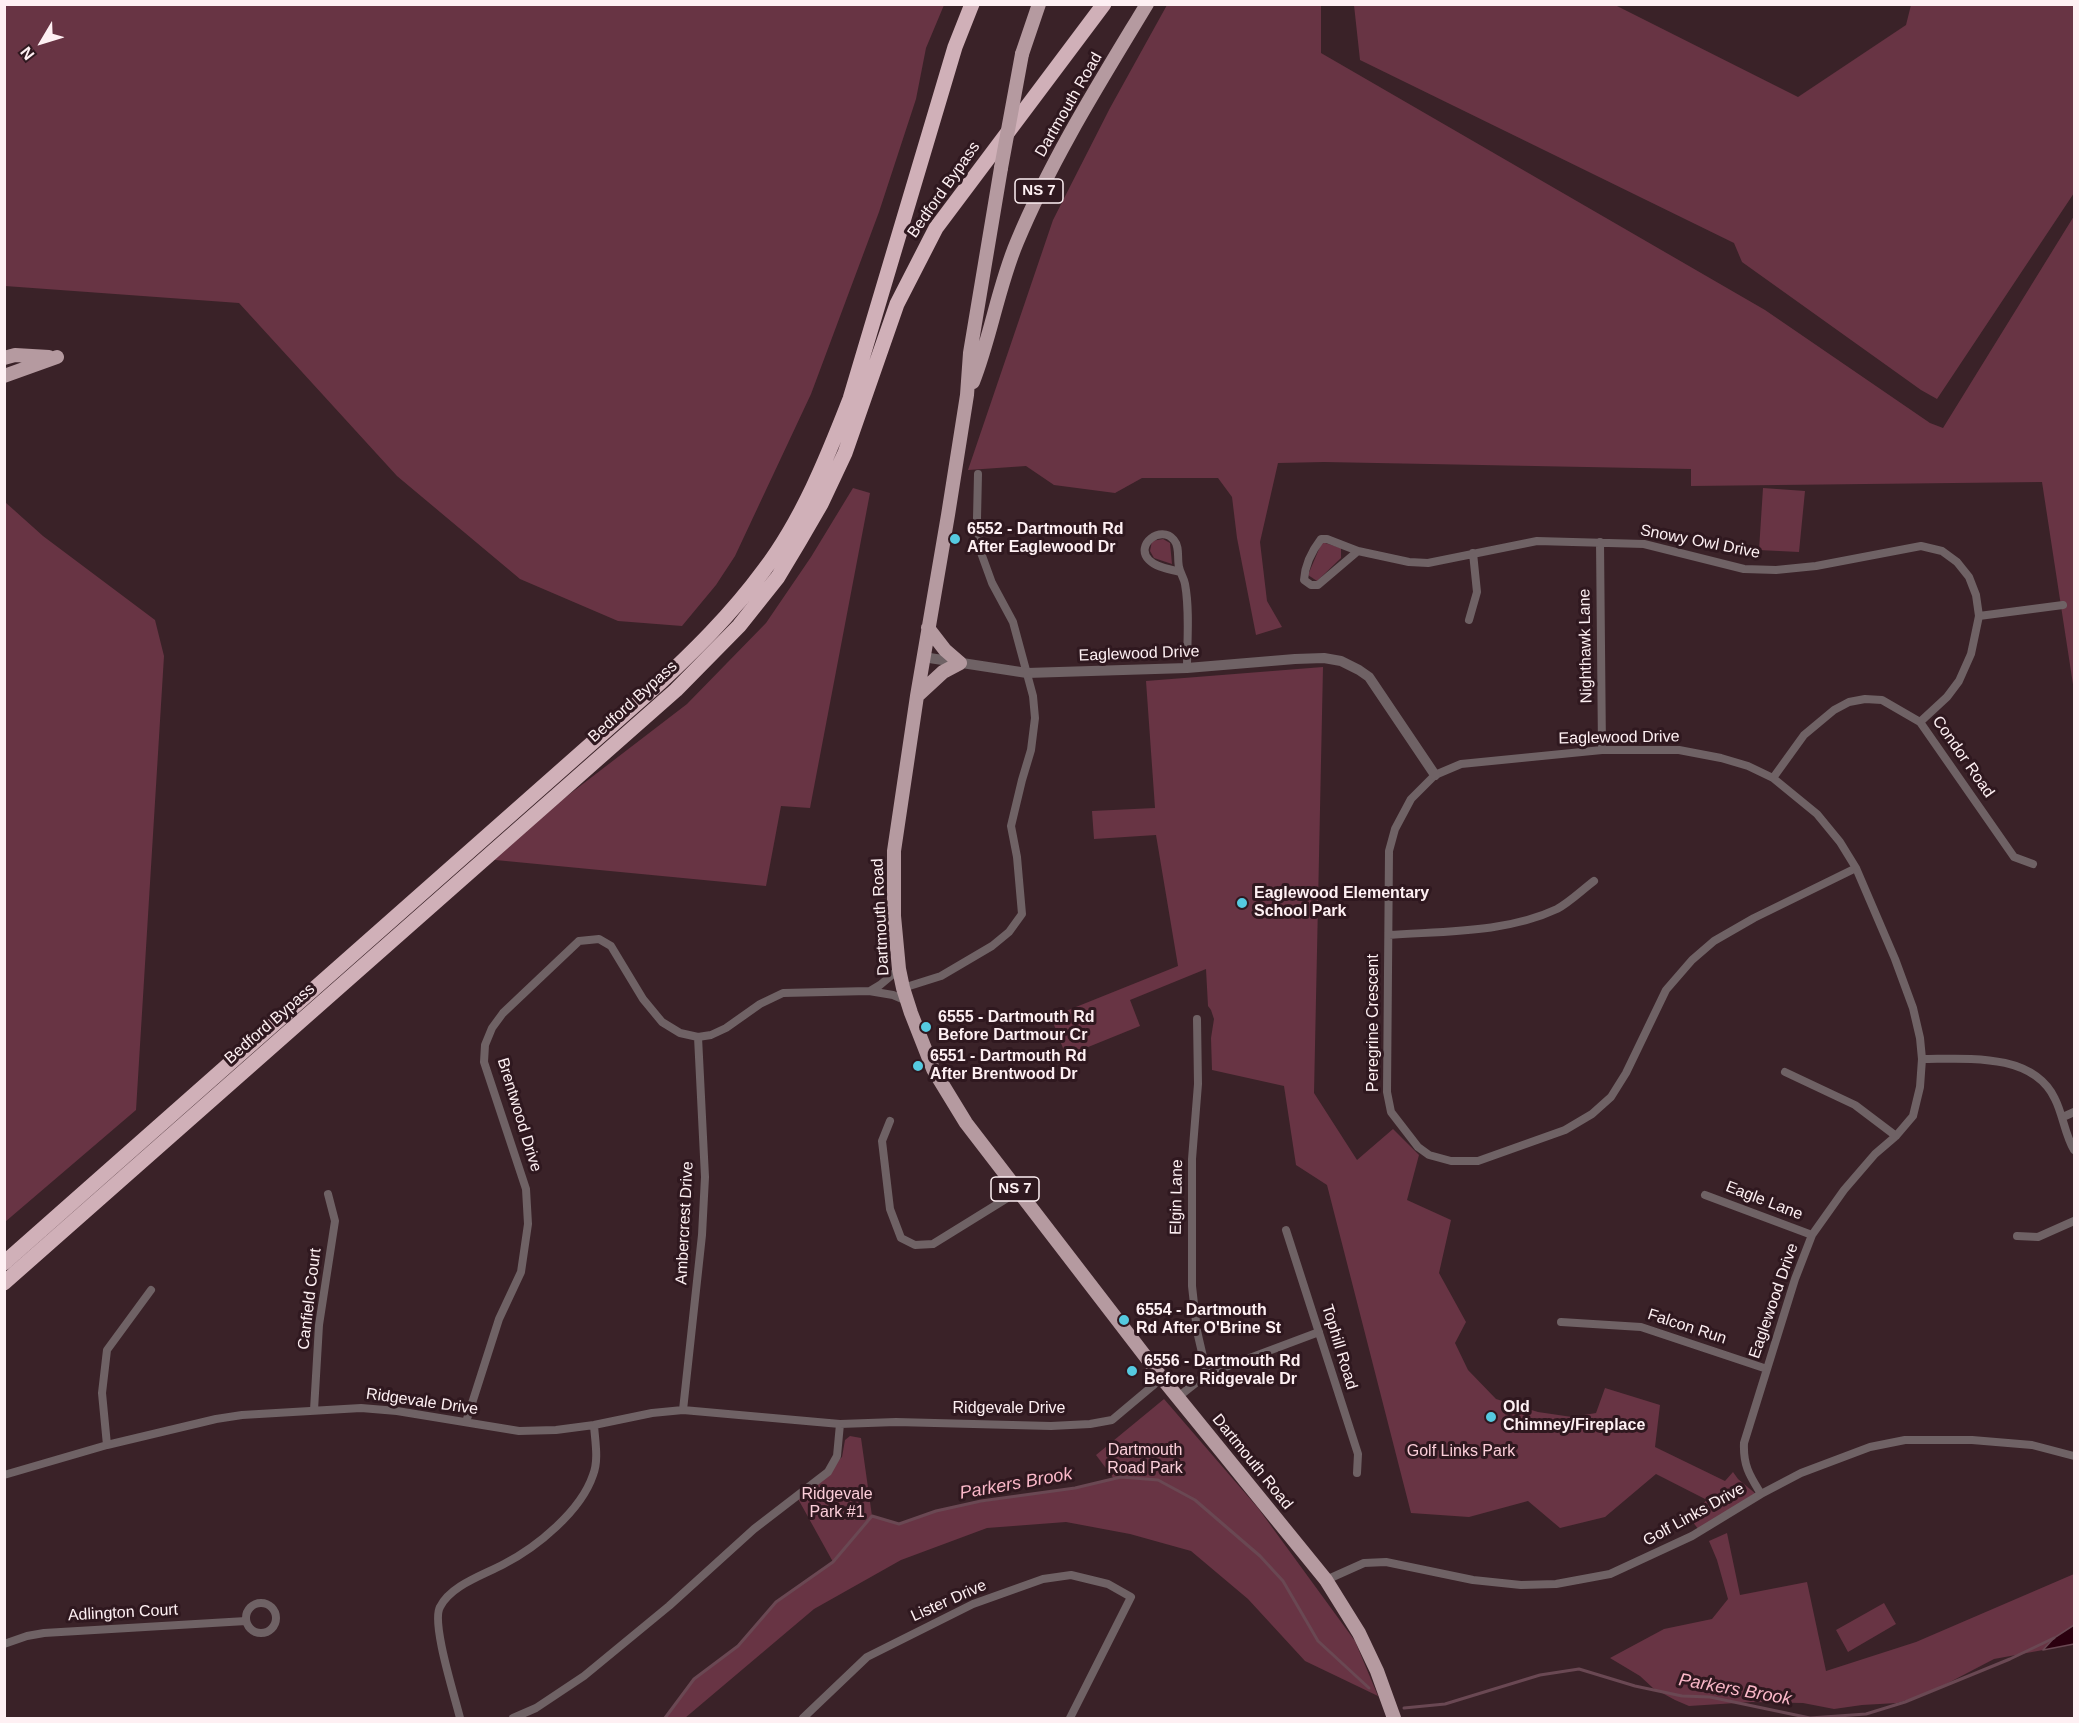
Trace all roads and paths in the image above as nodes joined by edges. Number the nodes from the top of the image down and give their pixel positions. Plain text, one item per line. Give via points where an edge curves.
1 (972, 4) edge
2 (1039, 4) edge
3 (1104, 4) edge
4 (1147, 4) edge
5 (4, 358) edge
6 (4, 376) edge
7 (967, 395) junction
8 (978, 474) dead end
9 (1600, 542) junction
10 (1358, 551) junction
11 (1473, 553) junction
12 (1180, 572) junction
13 (2063, 605) dead end
14 (1979, 616) junction
15 (1469, 620) dead end
16 (928, 628) junction
17 (923, 657) junction
18 (960, 663) junction
19 (1187, 668) junction
20 (1027, 673) junction
21 (916, 696) junction
22 (1920, 722) junction
23 (1602, 750) junction
24 (1435, 775) junction
25 (1773, 778) junction
26 (2033, 864) dead end
27 (1856, 868) junction
28 (1594, 881) dead end
29 (1389, 935) junction
30 (899, 969) junction
31 (869, 991) junction
32 (905, 994) junction
33 (1197, 1019) dead end
34 (698, 1037) junction
35 (1922, 1059) junction
36 (1785, 1072) dead end
37 (2074, 1112) edge
38 (2063, 1117) junction
39 (890, 1121) dead end
40 (1896, 1136) junction
41 (2074, 1150) edge
42 (1017, 1191) junction
43 (328, 1194) dead end
44 (1705, 1195) dead end
45 (2074, 1221) edge
46 (1286, 1230) dead end
47 (1812, 1235) junction
48 (2017, 1236) dead end
49 (4, 1263) edge
50 (4, 1283) edge
51 (151, 1290) dead end
52 (1561, 1322) dead end
53 (1319, 1332) junction
54 (1767, 1369) junction
55 (1207, 1374) junction
56 (1162, 1378) junction
57 (1178, 1397) junction
58 (314, 1410) junction
59 (683, 1410) junction
60 (466, 1422) junction
61 (840, 1424) junction
62 (594, 1425) junction
63 (107, 1445) junction
64 (2074, 1456) edge
65 (1357, 1473) dead end
66 (4, 1475) edge
67 (1761, 1494) junction
68 (1326, 1580) junction
69 (246, 1622) dead end
70 (4, 1644) edge
71 (460, 1719) edge
72 (513, 1719) edge
73 (802, 1719) edge
74 (1070, 1719) edge
75 (1394, 1719) edge

1 - 49 highway, Bedford Bypass via 955,46 834,440 797,517 765,569 716,629 652,690
2 - 7 main road, Dartmouth Road / NS 7, bridge via 1022,54 1001,168 970,353
3 - 50 highway, Bedford Bypass via 936,228 897,304 845,453 821,504 778,577 739,626 676,690
4 - 7 main road, Dartmouth Road / NS 7 via 1039,192 1016,245 983,357
5 - 6 main road via 57,357
7 - 16 main road, Dartmouth Road / NS 7
8 - 20 street via 980,550 1012,622
9 - 11 street, Snowy Owl Drive via 1537,541
9 - 14 street, Snowy Owl Drive via 1644,544 1744,569 1776,570 1921,546 1942,551 1957,562 1969,577
9 - 23 street, Nighthawk Lane
10 - 10 street, Snowy Owl Drive via 1321,539 1312,550 1304,580 1318,585
10 - 11 street, Snowy Owl Drive via 1428,563
11 - 15 street via 1477,592
12 - 12 street via 1174,539 1165,534 1151,537 1145,552 1149,560
12 - 19 street via 1185,581 1187,605
13 - 14 street
14 - 22 street, Snowy Owl Drive via 1971,654 1959,681
16 - 17 main road, Dartmouth Road / NS 7
16 - 18 main road
17 - 18 street, Eaglewood Drive
17 - 21 main road, Dartmouth Road / NS 7
18 - 20 street, Eaglewood Drive
18 - 21 main road
19 - 20 street, Eaglewood Drive
19 - 24 street, Eaglewood Drive via 1295,659 1341,661 1369,677
20 - 32 street via 1035,718 1031,750 1011,826 1022,914 992,946
21 - 30 main road, Dartmouth Road / NS 7 via 894,851
22 - 25 street, Condor Road via 1882,700 1849,702 1804,735
22 - 26 street, Condor Road via 2014,857
23 - 24 street, Eaglewood Drive via 1478,761
23 - 25 street, Eaglewood Drive via 1679,750 1748,766
24 - 29 street, Peregrine Crescent via 1411,799 1395,829 1389,850
25 - 27 street, Eaglewood Drive via 1817,814
27 - 29 street, Peregrine Crescent via 1754,918 1714,941 1692,960 1666,990 1611,1097 1592,1114 1565,1130 1479,1161 1451,1161 1429,1155 1391,1112 1387,1092
27 - 35 street, Eaglewood Drive via 1913,1008
28 - 29 street via 1559,908 1534,918 1485,927
30 - 31 street
30 - 32 main road, Dartmouth Road / NS 7
31 - 32 street
31 - 34 street via 783,993 726,1028
32 - 42 main road, Dartmouth Road / NS 7 via 933,1069
33 - 55 street, Elgin Lane via 1192,1286
34 - 59 street, Ambercrest Drive via 705,1177
34 - 60 street, Brentwood Drive via 680,1033 662,1022 611,946 598,939 579,941 492,1028 484,1062 526,1189 528,1224 521,1272 499,1319
35 - 38 street via 1976,1059 2019,1066 2043,1081
35 - 40 street, Eaglewood Drive via 1913,1116
36 - 40 street via 1855,1105
37 - 38 street
38 - 41 street
39 - 42 street via 882,1141 891,1209 901,1238 915,1245 933,1244
40 - 47 street, Eaglewood Drive via 1875,1154
42 - 56 main road, Dartmouth Road / NS 7
43 - 58 street, Canfield Court via 336,1221 319,1326
44 - 47 street, Eagle Lane
45 - 48 street via 2038,1237
46 - 53 street, Tophill Road
47 - 54 street, Eaglewood Drive
51 - 63 street via 107,1350 102,1393
52 - 54 street, Falcon Run via 1641,1327
53 - 55 street
53 - 65 street, Tophill Road via 1358,1454
54 - 67 street, Eaglewood Drive via 1743,1458
55 - 57 street
56 - 57 main road, Dartmouth Road / NS 7
56 - 61 street, Ridgevale Drive via 1112,1420 1090,1424
57 - 68 main road, Dartmouth Road / NS 7
58 - 60 street, Ridgevale Drive via 361,1408
58 - 63 street, Ridgevale Drive via 216,1419
59 - 61 street, Ridgevale Drive
59 - 62 street, Ridgevale Drive
60 - 62 street, Ridgevale Drive via 519,1431
61 - 72 street via 837,1456 828,1472 754,1529 584,1677
62 - 71 street via 594,1474 568,1514 527,1551 464,1584 440,1607 437,1623
63 - 66 street, Ridgevale Drive
64 - 67 street, Golf Links Drive via 2032,1445 1905,1440 1832,1460
67 - 68 street, Golf Links Drive via 1692,1536 1610,1574 1556,1584 1521,1585 1473,1580 1386,1562 1364,1563
68 - 75 main road, Dartmouth Road / NS 7 via 1359,1633
69 - 70 street, Adlington Court via 44,1633
73 - 74 street, Lister Drive via 867,1657 973,1604 1043,1580 1071,1575 1108,1584 1131,1597

